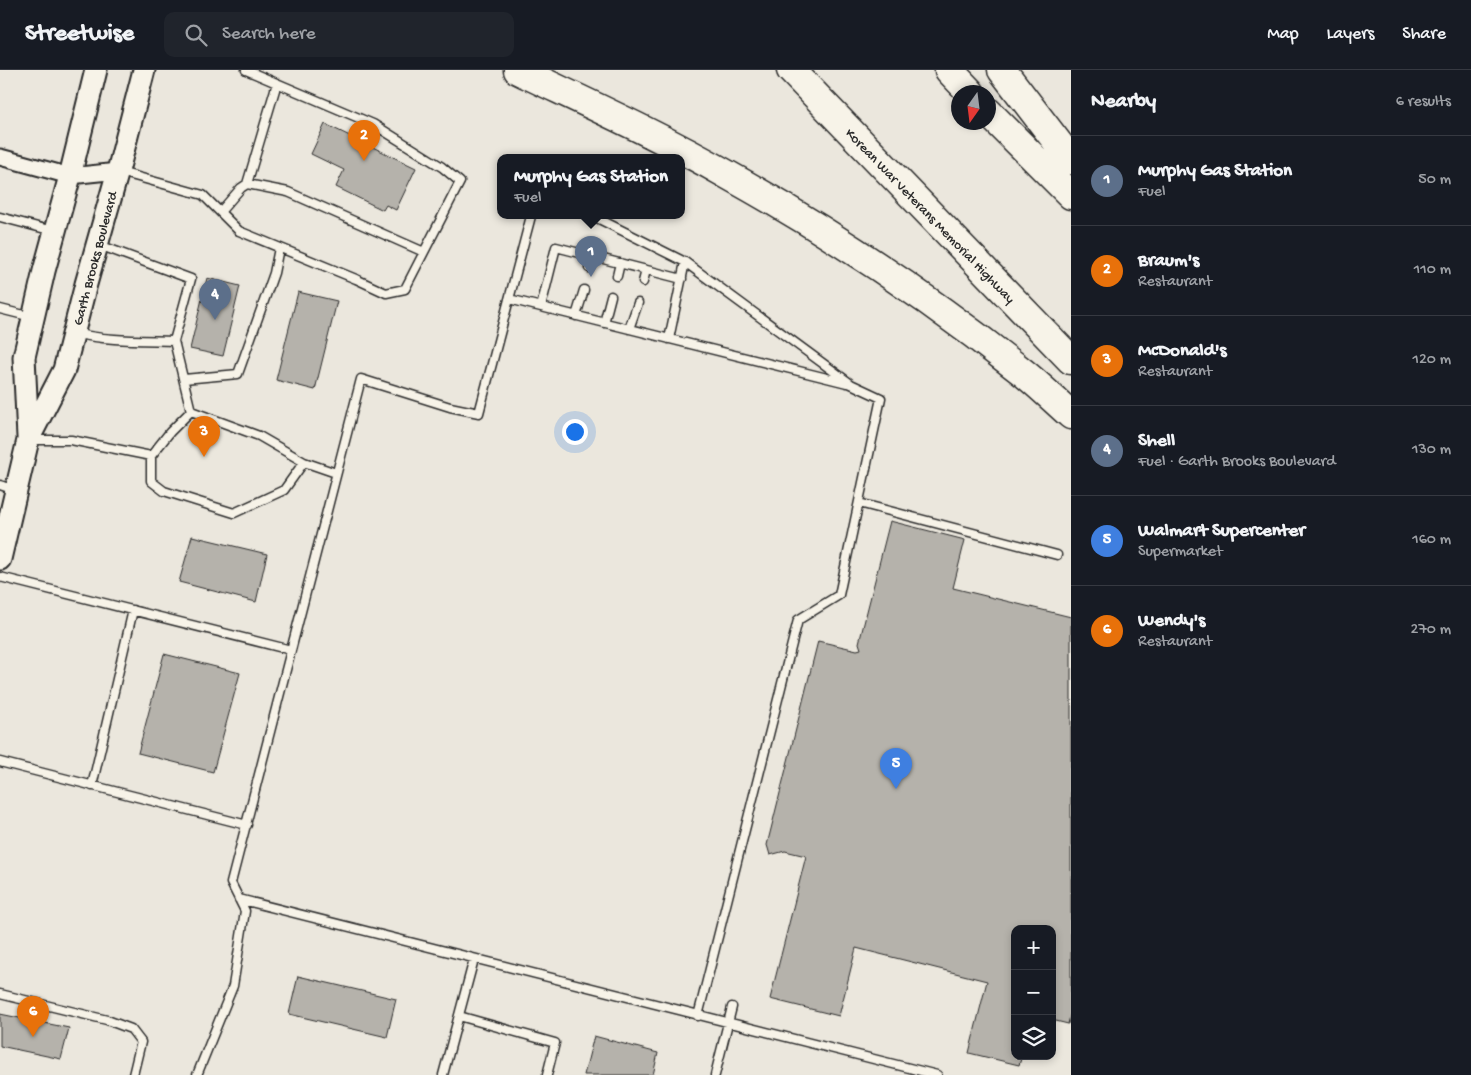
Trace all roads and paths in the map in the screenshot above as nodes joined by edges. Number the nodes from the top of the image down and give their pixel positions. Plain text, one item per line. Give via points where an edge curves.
1 (96, 70) edge
2 (144, 70) edge
3 (246, 70) edge
4 (518, 70) edge
5 (791, 70) edge
6 (949, 70) edge
7 (1002, 70) edge
8 (277, 83) junction
9 (963, 85) edge
10 (996, 120) edge
11 (0, 157) edge
12 (1071, 160) edge
13 (118, 171) junction
14 (70, 176) junction
15 (247, 184) junction
16 (1071, 195) edge
17 (220, 212) junction
18 (0, 217) edge
19 (530, 219) edge
20 (598, 219) edge
21 (55, 231) junction
22 (97, 244) junction
23 (279, 248) junction
24 (424, 252) junction
25 (592, 256) junction
26 (685, 262) junction
27 (620, 263) junction
28 (589, 268) dead end
29 (646, 270) junction
30 (617, 276) dead end
31 (682, 279) junction
32 (644, 282) dead end
33 (584, 290) dead end
34 (611, 296) dead end
35 (509, 299) junction
36 (638, 303) dead end
37 (541, 307) junction
38 (0, 310) edge
39 (576, 316) junction
40 (34, 317) junction
41 (604, 323) junction
42 (629, 329) junction
43 (73, 333) junction
44 (669, 339) junction
45 (174, 341) junction
46 (1071, 360) edge
47 (184, 379) junction
48 (851, 384) junction
49 (191, 411) junction
50 (1071, 415) edge
51 (28, 440) junction
52 (151, 456) junction
53 (304, 462) junction
54 (336, 473) junction
55 (8, 488) edge
56 (859, 503) junction
57 (1057, 555) dead end
58 (0, 559) edge
59 (0, 577) edge
60 (133, 610) junction
61 (291, 650) junction
62 (0, 762) edge
63 (92, 786) junction
64 (247, 825) junction
65 (239, 899) junction
66 (474, 959) junction
67 (0, 994) edge
68 (732, 1007) dead end
69 (459, 1016) junction
70 (698, 1016) junction
71 (728, 1023) junction
72 (133, 1075) edge
73 (198, 1075) edge
74 (443, 1075) edge
75 (547, 1075) edge
76 (715, 1075) edge
77 (937, 1075) edge

1 - 14 street, Garth Brooks Boulevard
2 - 13 street, Garth Brooks Boulevard
3 - 8 lane
4 - 50 highway via 622,119 811,224 917,294 1021,371
5 - 46 highway, Korean War Veterans Memorial Highway
6 - 9 highway
7 - 12 highway
8 - 15 lane
8 - 24 lane via 373,124 460,182
10 - 16 highway
11 - 14 street
13 - 14 street
13 - 17 lane via 203,195
13 - 22 street, Garth Brooks Boulevard
14 - 21 street, Garth Brooks Boulevard
15 - 17 lane
15 - 24 lane via 288,192
17 - 23 lane via 239,231
18 - 21 lane
19 - 35 lane
20 - 26 lane
21 - 40 street, Garth Brooks Boulevard
22 - 43 street, Garth Brooks Boulevard
22 - 45 lane via 191,279
23 - 24 lane via 386,293 405,290
23 - 47 lane via 274,273 238,374
25 - 27 lane
25 - 28 lane
25 - 37 lane via 556,247
26 - 31 lane
26 - 48 lane
27 - 29 lane
27 - 30 lane
29 - 31 lane
29 - 32 lane
31 - 44 lane
33 - 39 lane
34 - 41 lane
35 - 37 lane
35 - 54 lane via 479,413 361,379
36 - 42 lane
37 - 39 lane
38 - 40 lane
39 - 41 lane
40 - 51 street, Garth Brooks Boulevard via 24,357
41 - 42 lane
42 - 44 lane
43 - 45 lane
43 - 51 street, Garth Brooks Boulevard via 64,370
44 - 48 lane
45 - 47 lane
47 - 49 lane
48 - 56 lane via 881,398
49 - 52 lane
49 - 53 lane via 260,436
51 - 52 lane via 71,440
51 - 55 street, Garth Brooks Boulevard
52 - 53 lane via 151,480 164,491 234,513 284,490
53 - 54 lane
54 - 61 lane
55 - 58 street, Garth Brooks Boulevard
56 - 57 lane
56 - 70 lane via 839,595 798,620
59 - 60 lane
60 - 61 lane
60 - 63 lane
61 - 64 lane
62 - 63 lane
63 - 64 lane
64 - 65 lane via 231,883
65 - 66 lane
65 - 73 lane via 245,911 233,986
66 - 69 lane
66 - 70 lane
67 - 72 lane via 107,1020 131,1029 142,1042
68 - 71 lane
69 - 74 lane
69 - 75 lane via 555,1043
70 - 71 lane
71 - 76 lane
71 - 77 lane

